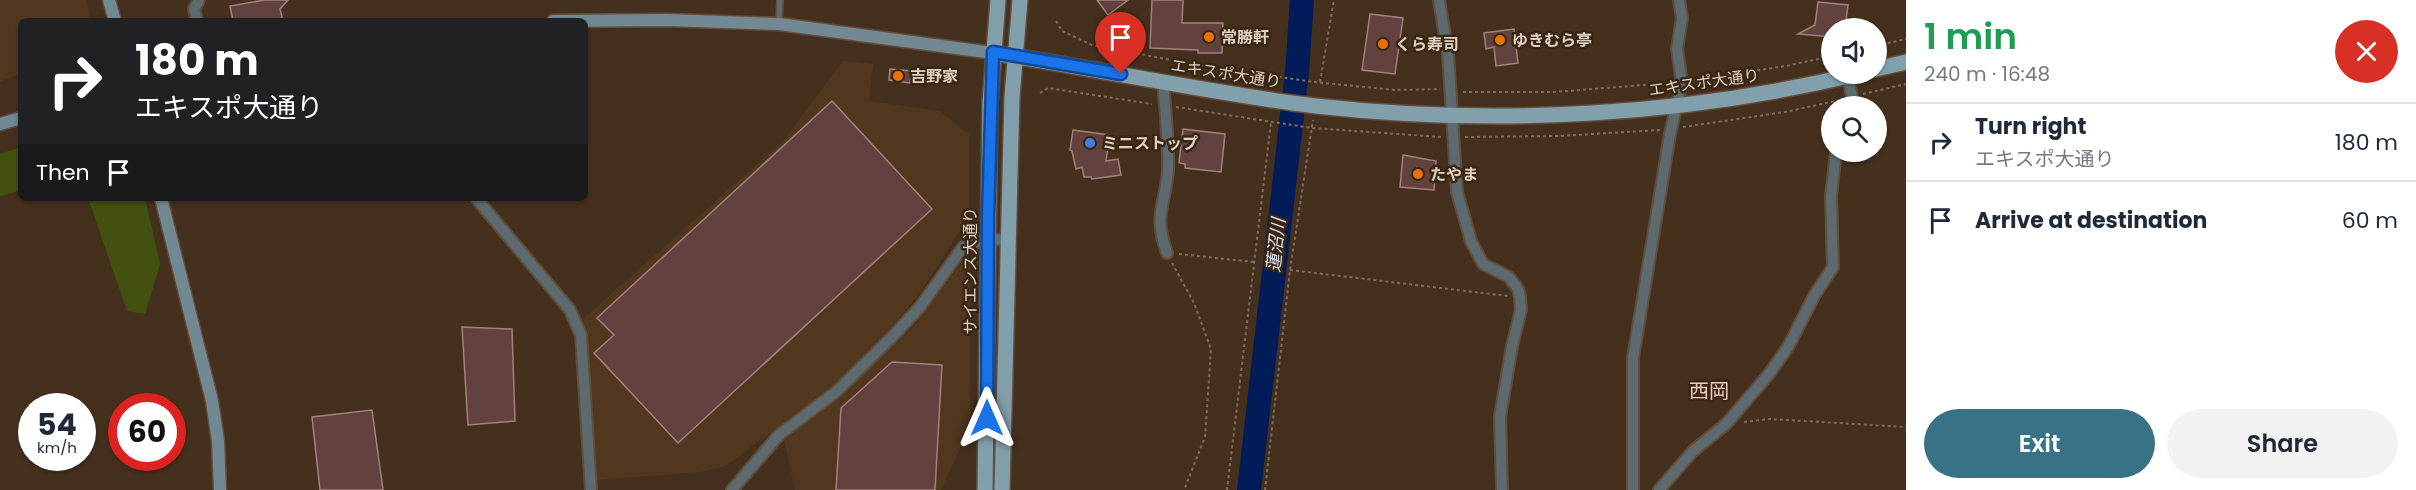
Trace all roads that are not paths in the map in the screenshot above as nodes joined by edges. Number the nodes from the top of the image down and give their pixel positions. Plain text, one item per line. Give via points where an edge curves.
1 (109, 0) edge
2 (199, 0) edge
3 (780, 0) edge
4 (998, 0) edge
5 (1020, 0) edge
6 (1438, 0) edge
7 (1679, 0) edge
8 (114, 18) edge
9 (196, 18) edge
10 (588, 21) edge
11 (779, 24) junction
12 (993, 52) junction
13 (1014, 56) junction
14 (1906, 62) edge
15 (1887, 66) edge
16 (1163, 81) junction
17 (1821, 81) edge
18 (1677, 105) junction
19 (1452, 115) junction
20 (18, 119) edge
21 (0, 124) edge
22 (1835, 162) edge
23 (162, 201) edge
24 (479, 201) edge
25 (987, 239) junction
26 (1009, 240) junction
27 (1167, 253) road end
28 (220, 490) edge
29 (591, 490) edge
30 (732, 490) edge
31 (986, 490) edge
32 (1002, 490) edge
33 (1502, 490) edge
34 (1633, 490) edge
35 (1659, 490) edge

1 - 8 main road
2 - 9 street via 194,9
3 - 11 lane
4 - 12 main road, サイエンス大通り
5 - 13 main road
6 - 19 street via 1448,54
7 - 18 street via 1682,18 1677,49 1682,83
10 - 11 main road, エキスポ大通り
11 - 12 main road, エキスポ大通り
12 - 13 main road, エキスポ大通り
12 - 25 main road, サイエンス大通り
13 - 16 main road, エキスポ大通り
13 - 26 main road
14 - 15 main road
16 - 19 main road, エキスポ大通り via 1311,105
16 - 27 street via 1168,170 1160,233
17 - 18 main road, エキスポ大通り
18 - 19 main road, エキスポ大通り
18 - 34 street via 1633,358
19 - 33 street via 1457,192 1472,241 1483,264 1509,277 1520,297 1521,310 1500,417
20 - 21 main road
22 - 35 street via 1833,267 1769,375
23 - 28 main road via 212,401
24 - 29 street via 570,310 581,335
25 - 26 street
25 - 30 street via 963,247 920,307 893,336 837,391 779,435
25 - 31 main road, サイエンス大通り
26 - 32 main road

